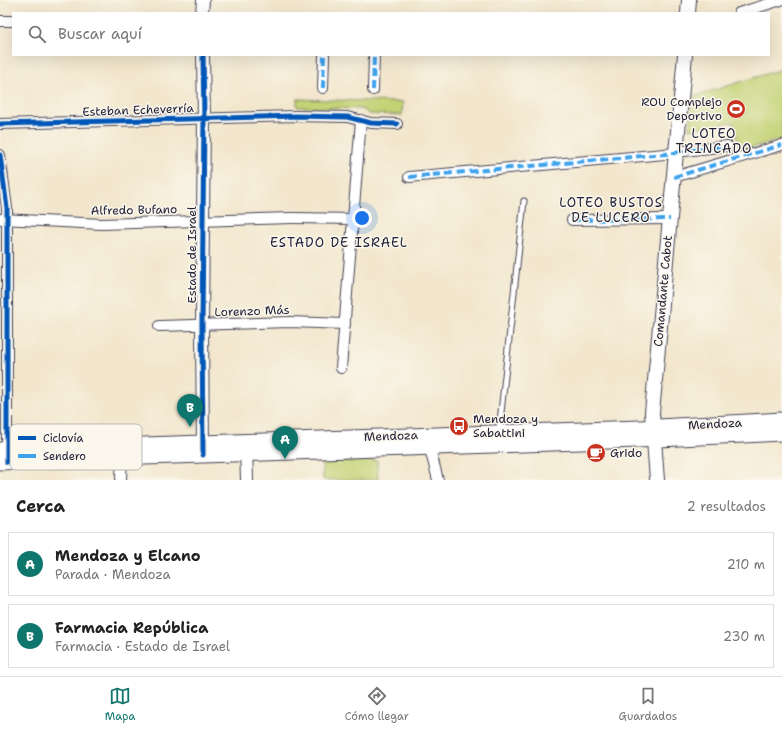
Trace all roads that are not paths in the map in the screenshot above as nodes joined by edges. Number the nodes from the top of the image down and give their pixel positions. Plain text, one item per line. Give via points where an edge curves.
1 (202, 0) edge
2 (690, 0) edge
3 (778, 0) edge
4 (202, 12) edge
5 (688, 12) edge
6 (742, 12) edge
7 (0, 21) edge
8 (12, 21) edge
9 (203, 56) edge
10 (324, 56) edge
11 (374, 56) edge
12 (684, 56) edge
13 (323, 88) dead end
14 (373, 90) dead end
15 (204, 118) junction
16 (361, 120) junction
17 (0, 124) edge
18 (397, 124) dead end
19 (782, 145) edge
20 (727, 146) dead end
21 (676, 152) junction
22 (0, 156) edge
23 (409, 177) dead end
24 (674, 177) junction
25 (524, 201) dead end
26 (3, 219) edge
27 (670, 219) junction
28 (353, 220) junction
29 (572, 220) dead end
30 (202, 221) junction
31 (345, 324) junction
32 (202, 325) junction
33 (159, 326) dead end
34 (341, 368) dead end
35 (782, 420) edge
36 (498, 433) junction
37 (654, 433) junction
38 (782, 433) edge
39 (428, 441) junction
40 (246, 448) junction
41 (203, 449) junction
42 (142, 451) edge
43 (3, 456) edge
44 (121, 470) edge
45 (121, 480) edge
46 (248, 480) edge
47 (438, 480) edge
48 (657, 480) edge

1 - 4 street
2 - 5 main road
3 - 6 street
7 - 8 street
9 - 15 street, Estado de Israel
10 - 13 street
11 - 14 street
12 - 21 main road, Comandante Cabot
15 - 16 street, Esteban Echeverría via 296,116 347,117
15 - 17 street, Esteban Echeverría
15 - 30 street, Estado de Israel
16 - 18 street, Esteban Echeverría
16 - 28 street
19 - 24 street
20 - 21 street
21 - 23 street
21 - 24 main road, Comandante Cabot
22 - 26 street via 7,208
24 - 27 main road, Comandante Cabot
25 - 36 lane
26 - 30 street, Alfredo Bufano via 102,224
26 - 43 street
27 - 29 street
27 - 37 main road, Comandante Cabot via 652,412
28 - 30 street, Alfredo Bufano via 294,218
28 - 31 street
30 - 32 street, Estado de Israel
31 - 32 street, Lorenzo Más via 290,322
31 - 34 street
32 - 33 street, Lorenzo Más
32 - 41 street, Estado de Israel
35 - 37 main road, Mendoza
36 - 37 main road, Mendoza
36 - 39 main road, Mendoza
37 - 38 main road, Mendoza
37 - 39 main road, Mendoza
37 - 48 main road, Comandante Cabot
39 - 40 main road, Mendoza
39 - 47 street
40 - 41 main road, Mendoza
40 - 46 street
41 - 42 main road, Mendoza
44 - 45 street

